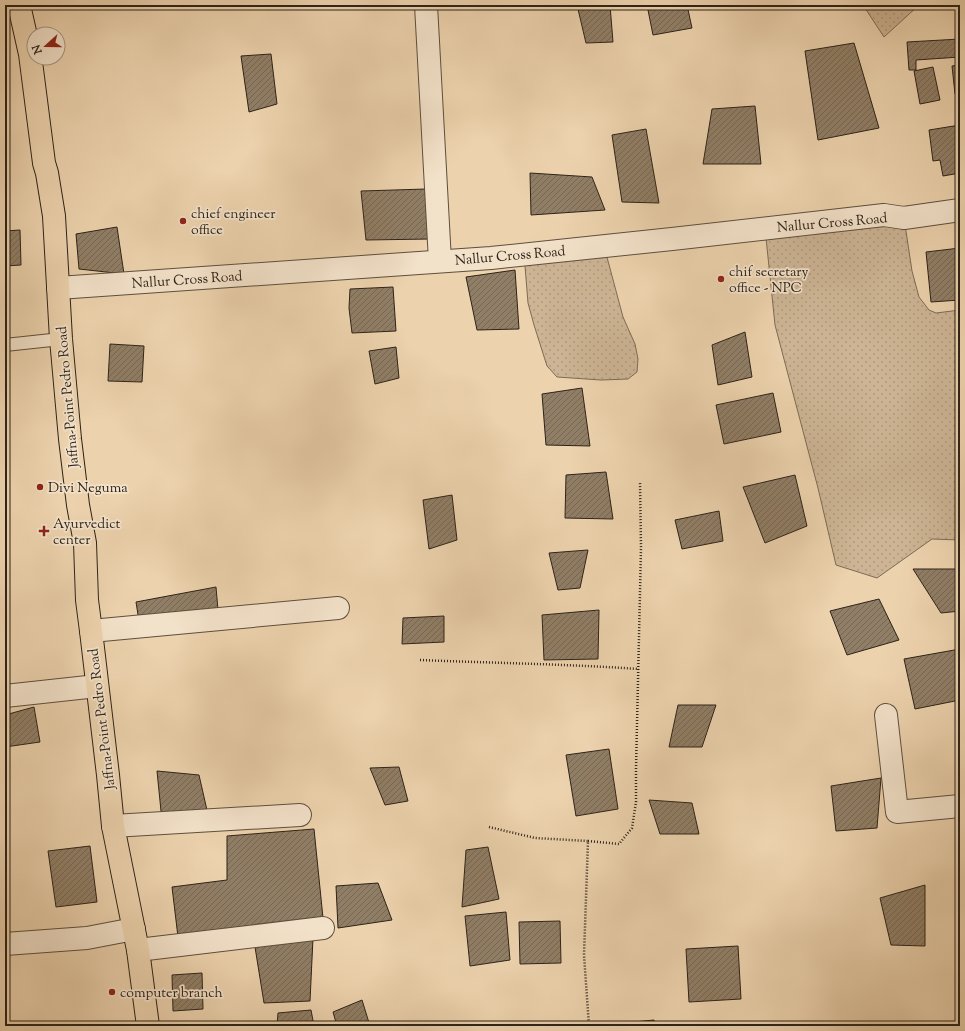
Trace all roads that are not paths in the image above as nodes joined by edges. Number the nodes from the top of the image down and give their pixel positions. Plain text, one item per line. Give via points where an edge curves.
1 (19, 5) edge
2 (426, 5) edge
3 (960, 210) edge
4 (440, 261) junction
5 (58, 288) junction
6 (61, 339) junction
7 (5, 345) edge
8 (338, 608) dead end
9 (91, 630) junction
10 (97, 686) junction
11 (5, 696) edge
12 (886, 715) dead end
13 (960, 806) edge
14 (300, 815) dead end
15 (113, 826) junction
16 (323, 928) dead end
17 (134, 929) junction
18 (5, 944) edge
19 (138, 950) junction
20 (148, 1026) edge

1 - 5 main road, Jaffna-Point Pedro Road via 30,54 44,163 54,216
2 - 4 street
3 - 4 street, Nallur Cross Road via 904,218 884,215 491,258
4 - 5 street, Nallur Cross Road
5 - 6 main road, Jaffna-Point Pedro Road
6 - 7 lane
6 - 9 main road, Jaffna-Point Pedro Road via 72,463 85,543
8 - 9 street
9 - 10 main road, Jaffna-Point Pedro Road
10 - 11 street
10 - 15 main road, Jaffna-Point Pedro Road
12 - 13 street via 897,812
14 - 15 street
15 - 17 main road, Jaffna-Point Pedro Road
16 - 19 street
17 - 18 street via 87,938
17 - 19 main road, Jaffna-Point Pedro Road
19 - 20 main road, Jaffna-Point Pedro Road

